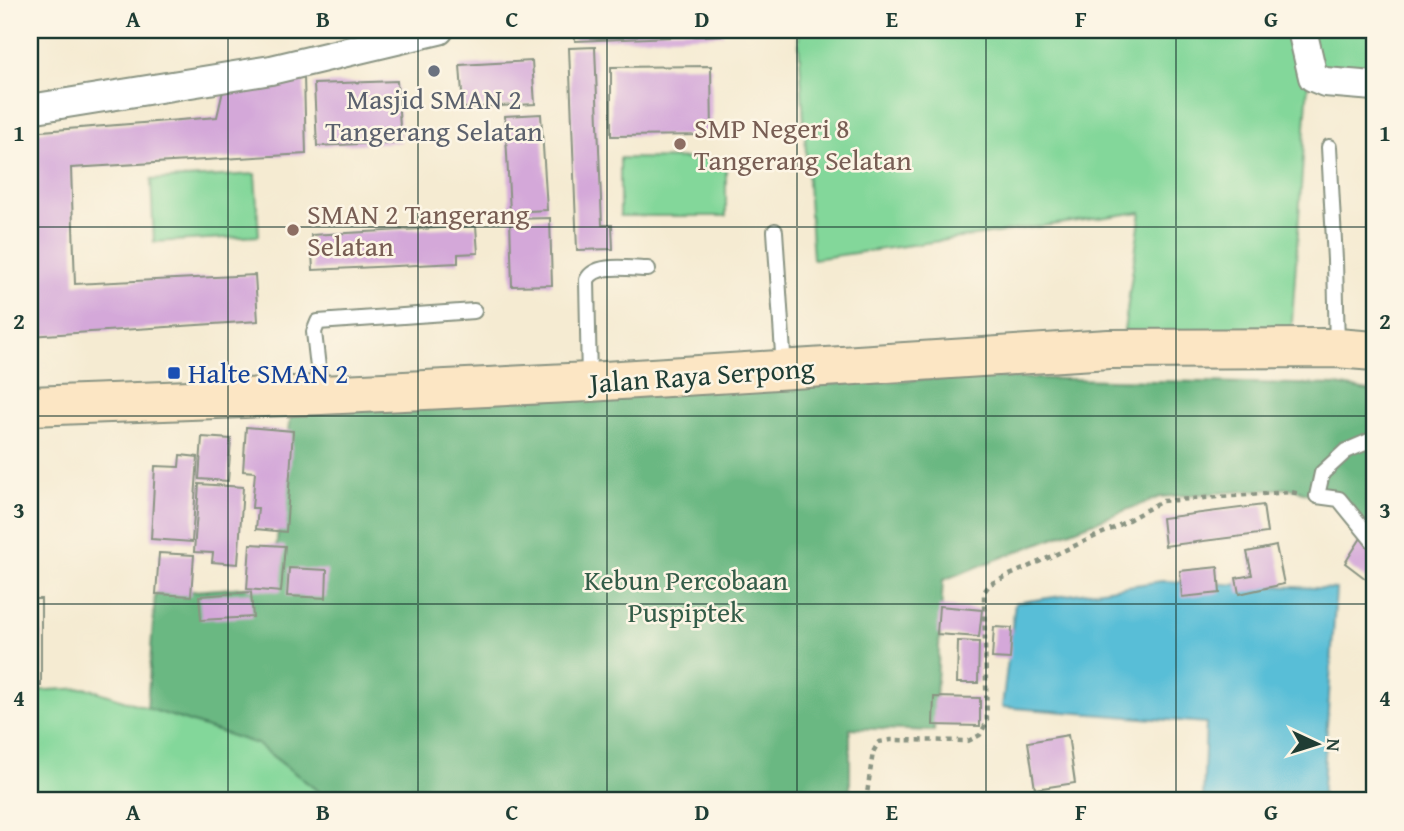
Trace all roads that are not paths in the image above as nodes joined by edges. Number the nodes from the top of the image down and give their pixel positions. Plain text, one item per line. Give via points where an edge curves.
1 (439, 30) edge
2 (1302, 30) edge
3 (360, 39) edge
4 (1374, 86) edge
5 (30, 109) edge
6 (1329, 147) dead end
7 (775, 230) dead end
8 (648, 269) dead end
9 (474, 311) dead end
10 (1337, 348) junction
11 (1374, 351) edge
12 (784, 370) junction
13 (589, 382) junction
14 (321, 395) junction
15 (30, 406) edge
16 (1374, 439) edge
17 (1374, 542) edge

1 - 3 street
2 - 4 street via 1313,77
3 - 5 street via 271,70
6 - 10 lane
7 - 12 lane
8 - 13 lane via 589,274
9 - 14 lane via 318,322 314,331
10 - 11 main road, Jalan Raya Serpong
10 - 12 main road, Jalan Raya Serpong via 1109,349
12 - 13 main road, Jalan Raya Serpong
13 - 14 main road, Jalan Raya Serpong
14 - 15 main road, Jalan Raya Serpong
16 - 17 lane via 1346,451 1322,473 1317,496 1339,499

